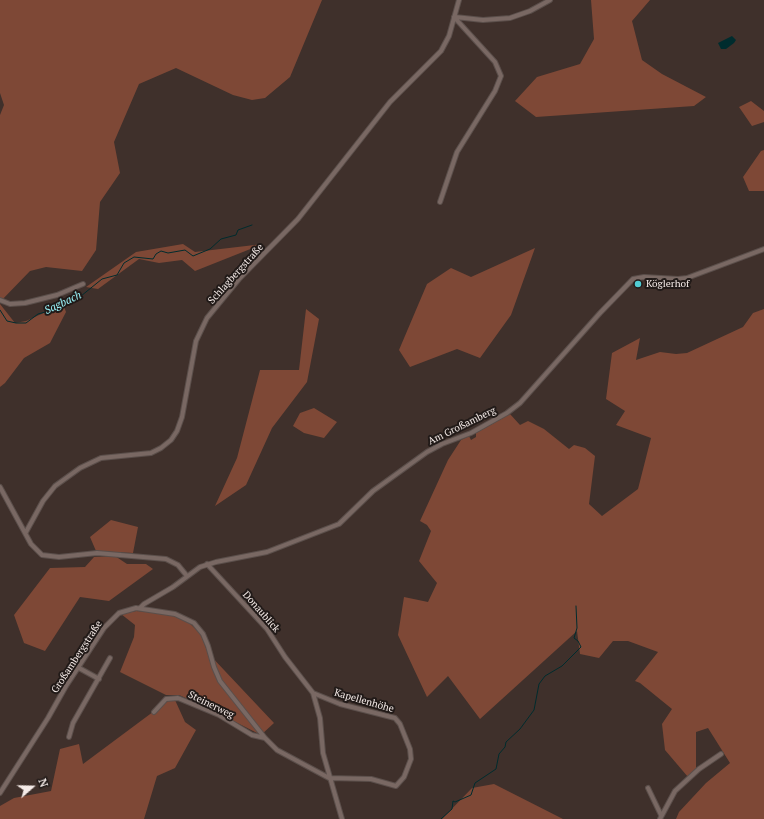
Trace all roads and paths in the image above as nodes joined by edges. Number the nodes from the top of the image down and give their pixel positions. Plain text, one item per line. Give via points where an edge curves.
1 (459, 0) edge
2 (550, 0) edge
3 (454, 17) junction
4 (440, 202) dead end
5 (764, 250) edge
6 (84, 284) dead end
7 (0, 300) edge
8 (0, 487) edge
9 (26, 532) junction
10 (207, 564) junction
11 (187, 576) junction
12 (140, 608) junction
13 (110, 658) dead end
14 (79, 668) junction
15 (99, 679) junction
16 (313, 693) junction
17 (154, 712) dead end
18 (69, 737) dead end
19 (265, 738) junction
20 (721, 754) dead end
21 (329, 778) junction
22 (648, 788) dead end
23 (0, 793) edge
24 (661, 817) edge
25 (342, 819) edge

1 - 3 street, Schlagbergstraße
2 - 3 street via 510,18 483,20
3 - 4 street via 495,62 500,76 495,91 457,152
3 - 9 street, Schlagbergstraße via 447,41 436,57 390,102 298,218 239,279 207,318 196,341 182,417 171,440 151,453 101,458 80,468 55,486 43,501
5 - 10 street, Am Großamberg via 692,277 633,279 514,408 477,430 428,452 373,490 339,524 268,552
6 - 7 street via 57,295 25,303 10,304
8 - 9 street
9 - 11 street via 36,550 50,557 97,553 152,557 173,561
10 - 11 street, Am Großamberg
10 - 16 street, Donaublick via 267,629
11 - 12 street, Am Großamberg
12 - 14 street, Großambergstraße via 129,609 115,616 104,628
12 - 19 street, Großambergstraße via 181,615 200,629 220,681
13 - 15 street
14 - 15 street
14 - 23 street, Großambergstraße
15 - 18 street via 73,723
16 - 21 street via 320,718 322,748
16 - 21 street, Kapellenhöhe via 340,704 396,719 411,753 406,772 396,786 370,779
17 - 19 street, Steinerweg via 166,699 178,698 214,713 252,735
19 - 21 street, Großambergstraße via 277,750
20 - 24 street via 675,791
21 - 25 street
22 - 24 street

